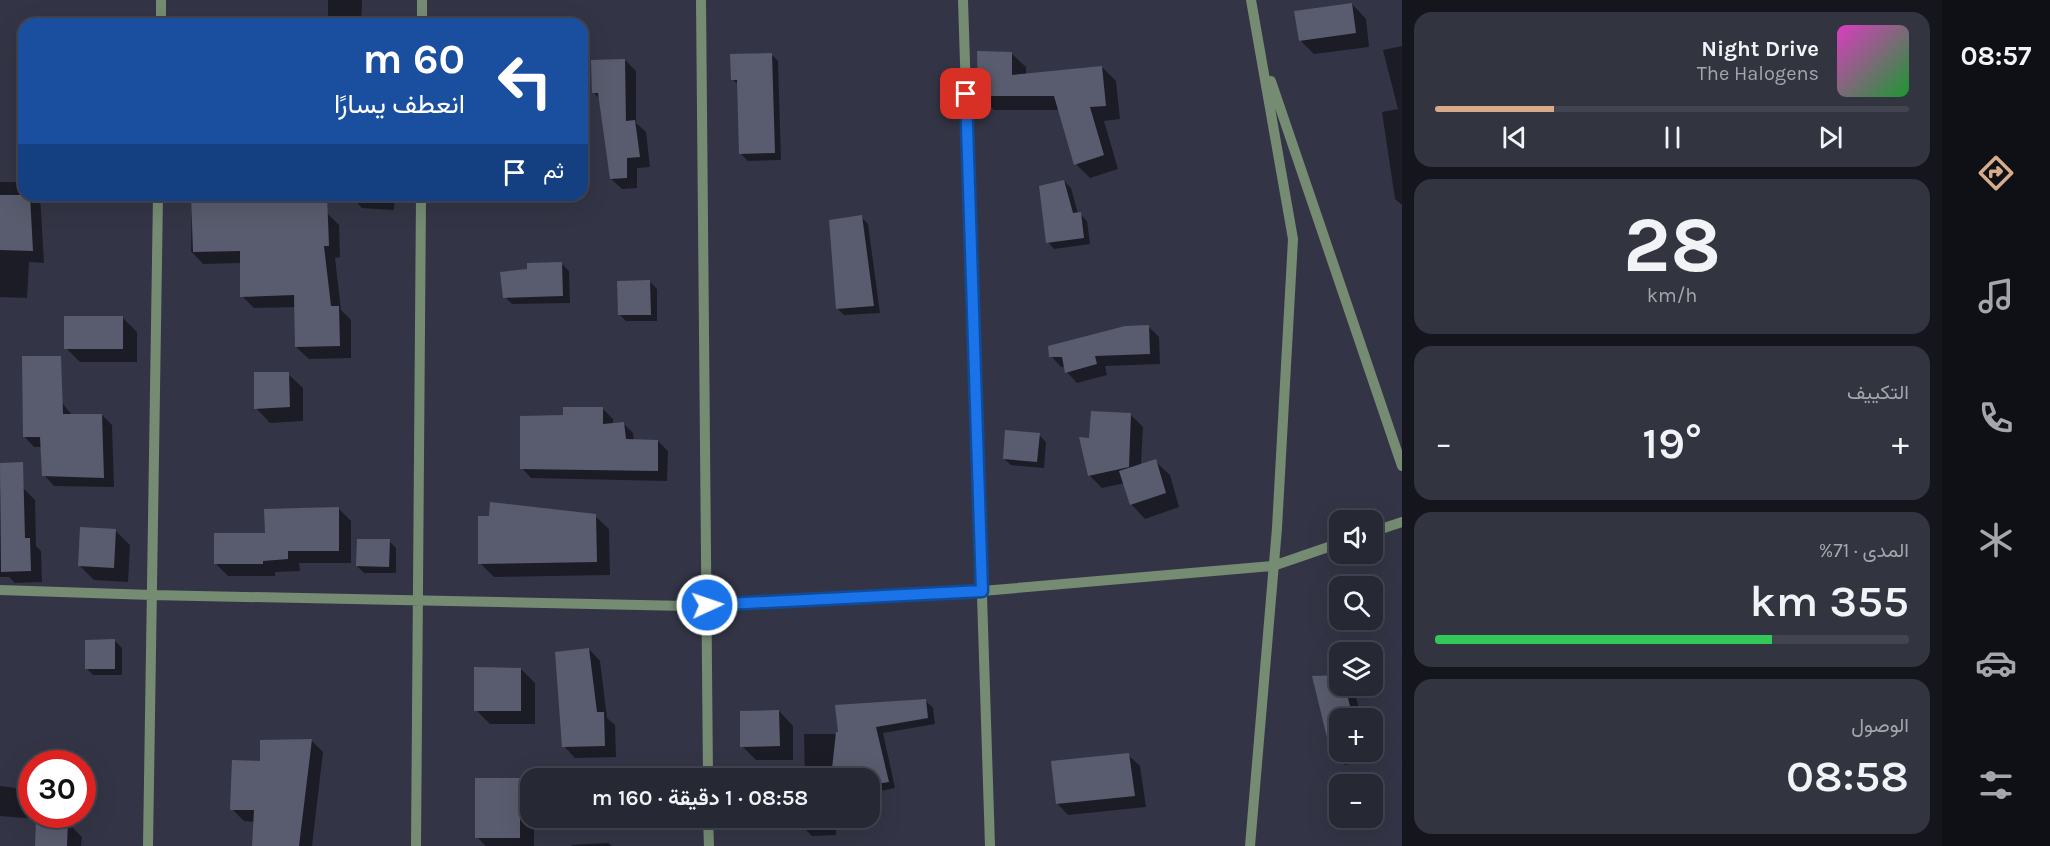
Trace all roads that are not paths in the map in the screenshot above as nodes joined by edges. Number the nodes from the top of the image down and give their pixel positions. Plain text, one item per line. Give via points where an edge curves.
1 (161, 0) edge
2 (422, 0) edge
3 (701, 0) edge
4 (963, 0) edge
5 (1251, 0) edge
6 (161, 18) edge
7 (422, 18) edge
8 (1260, 50) junction
9 (158, 201) edge
10 (421, 201) edge
11 (1402, 466) edge
12 (1402, 522) edge
13 (1383, 528) edge
14 (1329, 547) edge
15 (1273, 566) junction
16 (0, 590) edge
17 (982, 591) junction
18 (152, 595) junction
19 (418, 601) junction
20 (707, 605) junction
21 (708, 768) edge
22 (708, 828) edge
23 (148, 846) edge
24 (416, 846) edge
25 (709, 846) edge
26 (990, 846) edge
27 (1250, 846) edge

1 - 6 street
2 - 7 street
3 - 20 street
4 - 17 street
5 - 8 street
8 - 11 street
8 - 15 street via 1293,239
9 - 18 street
10 - 19 street
12 - 13 street
14 - 15 street
15 - 17 street
15 - 27 street
16 - 18 street
17 - 20 street
17 - 26 street
18 - 19 street
18 - 23 street
19 - 20 street
19 - 24 street
20 - 21 street
22 - 25 street

